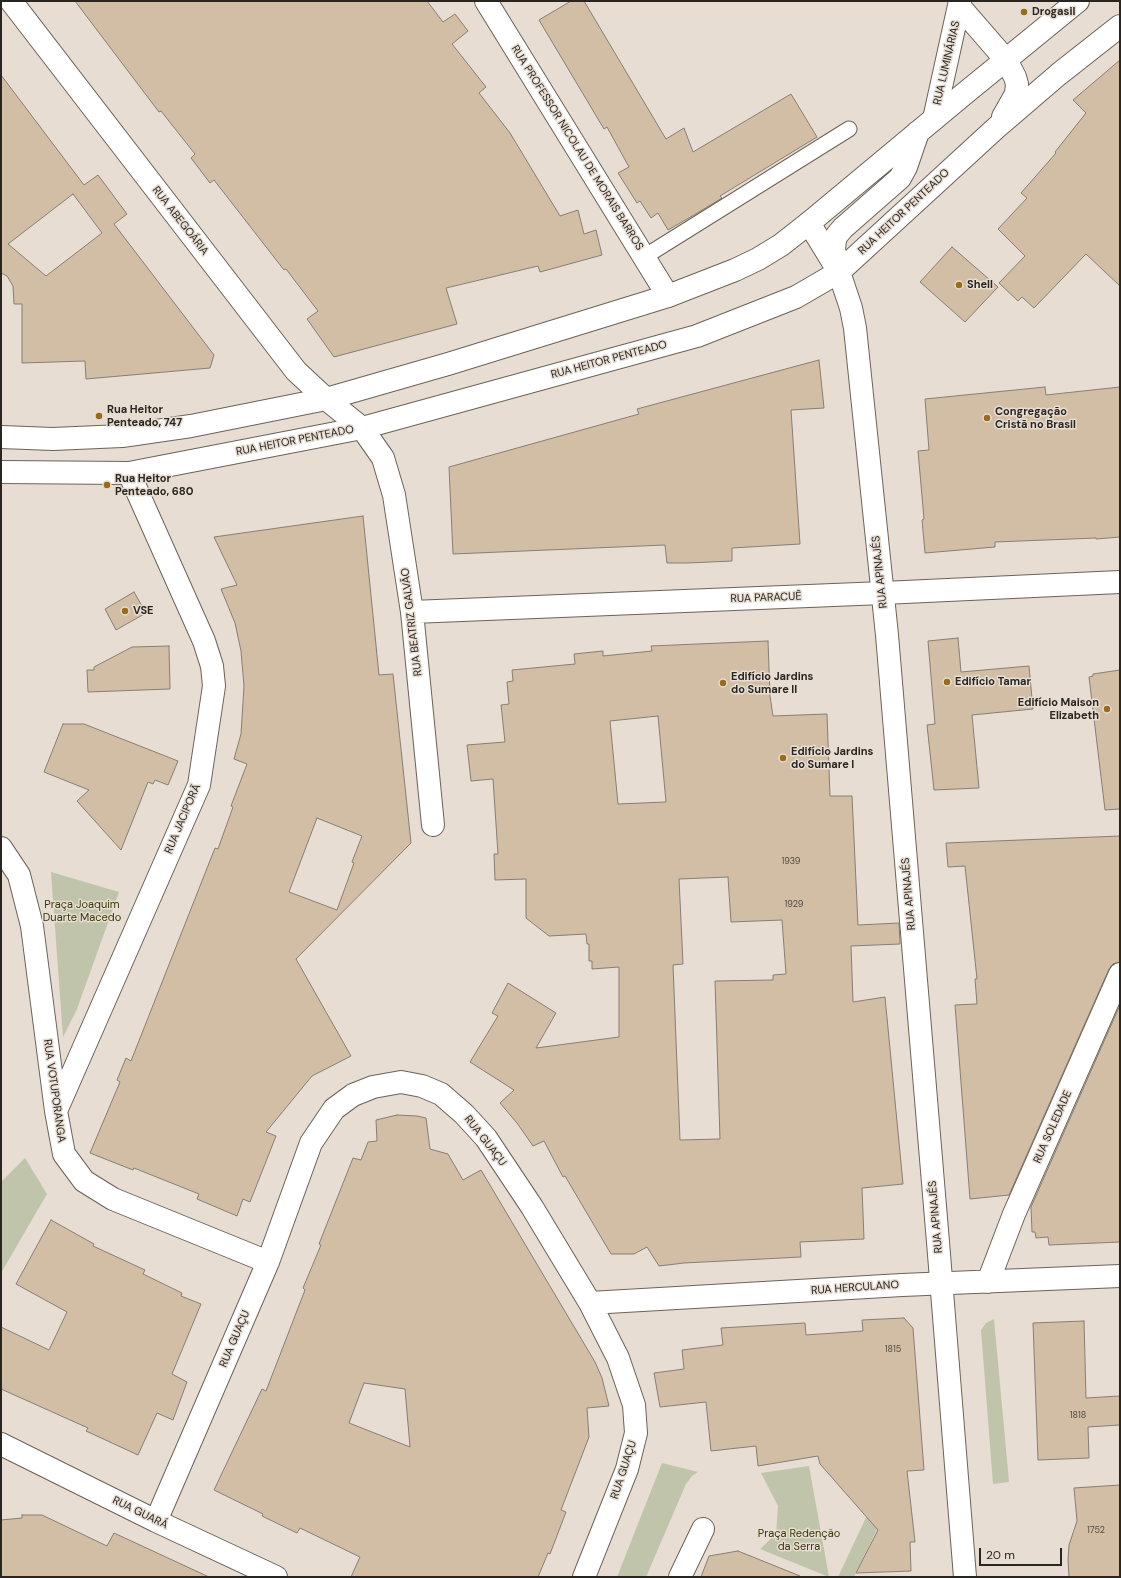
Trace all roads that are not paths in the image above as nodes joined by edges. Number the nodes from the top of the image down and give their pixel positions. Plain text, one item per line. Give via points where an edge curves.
1 (11, 1) edge
2 (486, 1) edge
3 (1078, 1) edge
4 (960, 4) edge
5 (1120, 26) edge
6 (1006, 60) junction
7 (926, 126) junction
8 (996, 128) junction
9 (849, 129) dead end
10 (809, 223) junction
11 (644, 257) junction
12 (839, 272) junction
13 (668, 296) junction
14 (326, 398) junction
15 (362, 428) junction
16 (1, 437) edge
17 (1, 472) edge
18 (129, 473) junction
19 (1120, 582) edge
20 (883, 593) junction
21 (412, 612) junction
22 (433, 825) dead end
23 (1, 848) edge
24 (1120, 974) edge
25 (56, 1111) junction
26 (268, 1262) junction
27 (1120, 1276) edge
28 (988, 1282) junction
29 (941, 1284) junction
30 (590, 1303) junction
31 (2, 1446) edge
32 (156, 1521) junction
33 (703, 1529) dead end
34 (276, 1577) edge
35 (584, 1577) edge
36 (680, 1577) edge
37 (965, 1577) edge

1 - 14 street, RUA ABEGOÁRIA via 296,371
2 - 11 street, RUA PROFESSOR NICOLAU DE MORAIS BARROS
3 - 6 street
4 - 6 street, RUA LUMINÁRIAS
4 - 7 street, RUA LUMINÁRIAS
5 - 8 street, RUA HEITOR PENTEADO
6 - 7 street
6 - 8 street, RUA LUMINÁRIAS via 1015,76 1016,94
7 - 10 street
7 - 12 street, RUA LUMINÁRIAS via 900,178 837,235 834,249
8 - 12 street, RUA HEITOR PENTEADO
9 - 11 lane
10 - 12 street, RUA APINAJÉS
10 - 13 street via 758,259
11 - 13 street, RUA PROFESSOR NICOLAU DE MORAIS BARROS
12 - 15 street, RUA HEITOR PENTEADO via 796,297 697,336
12 - 20 street, RUA APINAJÉS via 855,328
13 - 14 street via 448,364
14 - 15 street, RUA ABEGOÁRIA
14 - 16 street via 191,426 122,436 53,439
15 - 18 street, RUA HEITOR PENTEADO
15 - 21 street, RUA BEATRIZ GALVÃO via 383,458 394,495
17 - 18 street, RUA HEITOR PENTEADO
18 - 25 street, RUA JACIPORÃ via 204,641 212,666 214,686 199,785
19 - 20 street, RUA PARACUÊ
20 - 21 street, RUA PARACUÊ
20 - 29 street, RUA APINAJÉS
21 - 22 street, RUA BEATRIZ GALVÃO
23 - 25 street, RUA VOTUPORANGA via 20,875 32,926
24 - 28 street, RUA SOLEDADE via 1014,1214
25 - 26 street, RUA VOTUPORANGA via 64,1154 84,1181 114,1199
26 - 30 street, RUA GUAÇU via 311,1143 334,1109 353,1095 373,1087 401,1082 422,1086 441,1094 486,1138 532,1207
26 - 32 street, RUA GUAÇU
27 - 28 street, RUA HERCULANO
28 - 29 street, RUA HERCULANO
29 - 30 street, RUA HERCULANO
29 - 37 street, RUA APINAJÉS
30 - 35 street, RUA GUAÇU via 618,1358 634,1405 636,1433 627,1469
31 - 32 street, RUA GUARÁ
32 - 34 street, RUA GUARÁ
33 - 36 street

